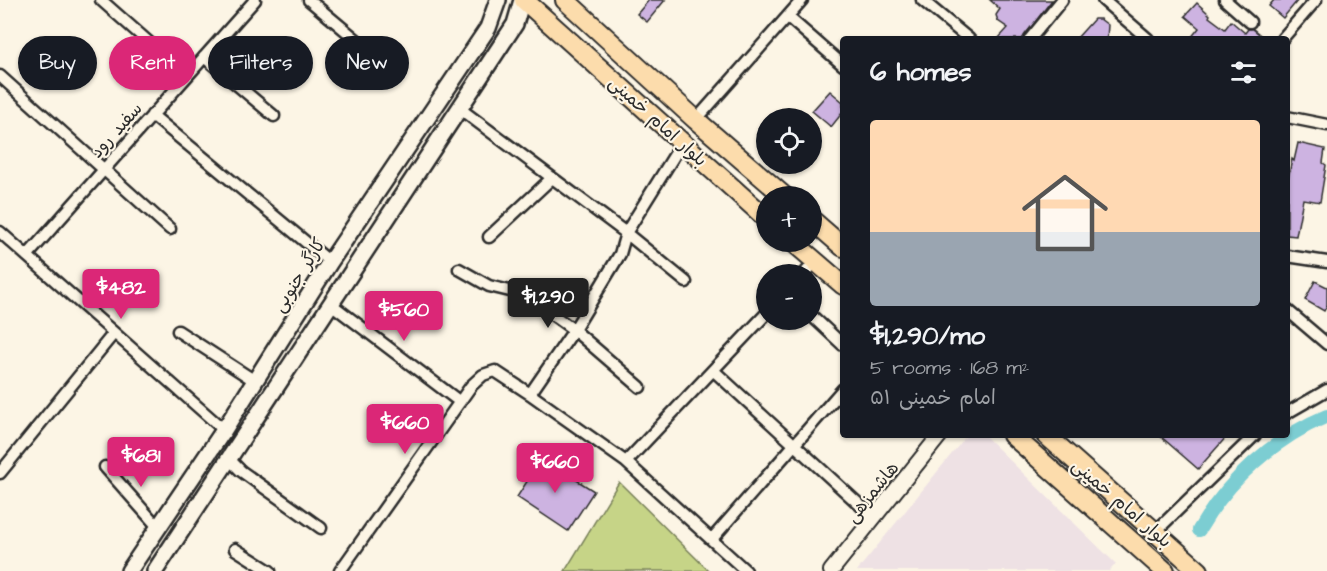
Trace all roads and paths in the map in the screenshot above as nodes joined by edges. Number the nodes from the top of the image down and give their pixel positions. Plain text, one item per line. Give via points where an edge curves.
1 (101, 0) edge
2 (255, 0) edge
3 (309, 0) edge
4 (498, 0) edge
5 (523, 0) edge
6 (565, 0) edge
7 (802, 0) edge
8 (922, 0) edge
9 (1062, 0) edge
10 (1103, 0) edge
11 (1226, 0) edge
12 (1316, 0) edge
13 (788, 17) junction
14 (1250, 22) dead end
15 (142, 36) edge
16 (352, 36) edge
17 (965, 36) edge
18 (1032, 36) edge
19 (1145, 36) edge
20 (1285, 36) edge
21 (204, 57) junction
22 (840, 62) edge
23 (196, 66) edge
24 (0, 76) edge
25 (174, 90) edge
26 (459, 108) junction
27 (152, 115) junction
28 (274, 116) dead end
29 (1290, 118) edge
30 (696, 120) junction
31 (1327, 125) edge
32 (682, 144) junction
33 (104, 170) junction
34 (552, 178) junction
35 (772, 186) edge
36 (756, 209) edge
37 (170, 229) dead end
38 (822, 229) edge
39 (0, 232) edge
40 (626, 233) junction
41 (489, 237) dead end
42 (840, 244) edge
43 (27, 256) junction
44 (1290, 256) edge
45 (330, 262) junction
46 (1327, 262) edge
47 (459, 268) dead end
48 (822, 274) edge
49 (349, 276) junction
50 (686, 282) dead end
51 (840, 283) edge
52 (331, 304) junction
53 (1290, 313) edge
54 (756, 325) edge
55 (822, 325) edge
56 (574, 330) junction
57 (178, 332) dead end
58 (114, 333) junction
59 (840, 342) edge
60 (1327, 344) edge
61 (713, 370) junction
62 (255, 381) junction
63 (640, 387) dead end
64 (1327, 390) edge
65 (840, 392) edge
66 (530, 394) junction
67 (460, 402) junction
68 (1290, 410) edge
69 (224, 430) junction
70 (938, 438) edge
71 (1015, 438) edge
72 (1049, 438) edge
73 (1252, 438) edge
74 (794, 445) junction
75 (228, 459) junction
76 (626, 462) junction
77 (105, 467) dead end
78 (0, 473) edge
79 (873, 518) junction
80 (158, 527) junction
81 (321, 528) dead end
82 (1155, 532) junction
83 (712, 539) junction
84 (235, 549) dead end
85 (129, 571) edge
86 (155, 571) edge
87 (270, 571) edge
88 (340, 571) edge
89 (746, 571) edge
90 (831, 571) edge
91 (1165, 571) edge
92 (1199, 571) edge

1 - 15 street
2 - 21 street, سفید رود
3 - 16 street
4 - 45 main road, کارگر جنوبی via 488,28
5 - 26 main road via 515,24
5 - 32 main road, بلوار امام خمینی
6 - 30 main road, بلوار امام خمینی
7 - 13 street
8 - 17 street
9 - 18 street
10 - 19 street
11 - 14 street
12 - 20 street
13 - 22 street
13 - 30 street
21 - 23 street, سفید رود
21 - 28 street
24 - 33 street
25 - 27 street, سفید رود
26 - 34 street
26 - 49 main road
27 - 33 street, سفید رود
27 - 45 street
29 - 31 street
30 - 35 main road, بلوار امام خمینی
32 - 36 main road, بلوار امام خمینی
32 - 40 street
33 - 37 street
33 - 43 street, سفید رود
34 - 40 street
34 - 41 street
38 - 42 main road
39 - 43 street
40 - 50 street
40 - 56 street via 620,254
43 - 58 street
44 - 46 street
45 - 49 main road
45 - 62 main road, کارگر جنوبی
47 - 56 street via 489,286 514,292 539,305
48 - 51 main road
49 - 52 main road
52 - 67 street
52 - 75 main road
53 - 60 street
54 - 61 street
55 - 59 street
56 - 63 street
56 - 66 street
57 - 62 street
58 - 69 street
58 - 78 street
61 - 74 street
61 - 76 street
62 - 69 main road, کارگر جنوبی
64 - 68 street
65 - 74 street
66 - 67 street via 495,371 483,375
66 - 76 street
67 - 88 street
69 - 80 main road, کارگر جنوبی
70 - 79 street, هاشمزهی
71 - 91 main road, بلوار امام خمینی
72 - 82 main road, بلوار امام خمینی
73 - 82 street
74 - 79 street
74 - 83 street
75 - 81 street
75 - 86 main road
76 - 83 street
77 - 80 street
79 - 90 street, هاشمزهی
80 - 85 main road, کارگر جنوبی
82 - 92 main road, بلوار امام خمینی
83 - 89 street
84 - 87 street

